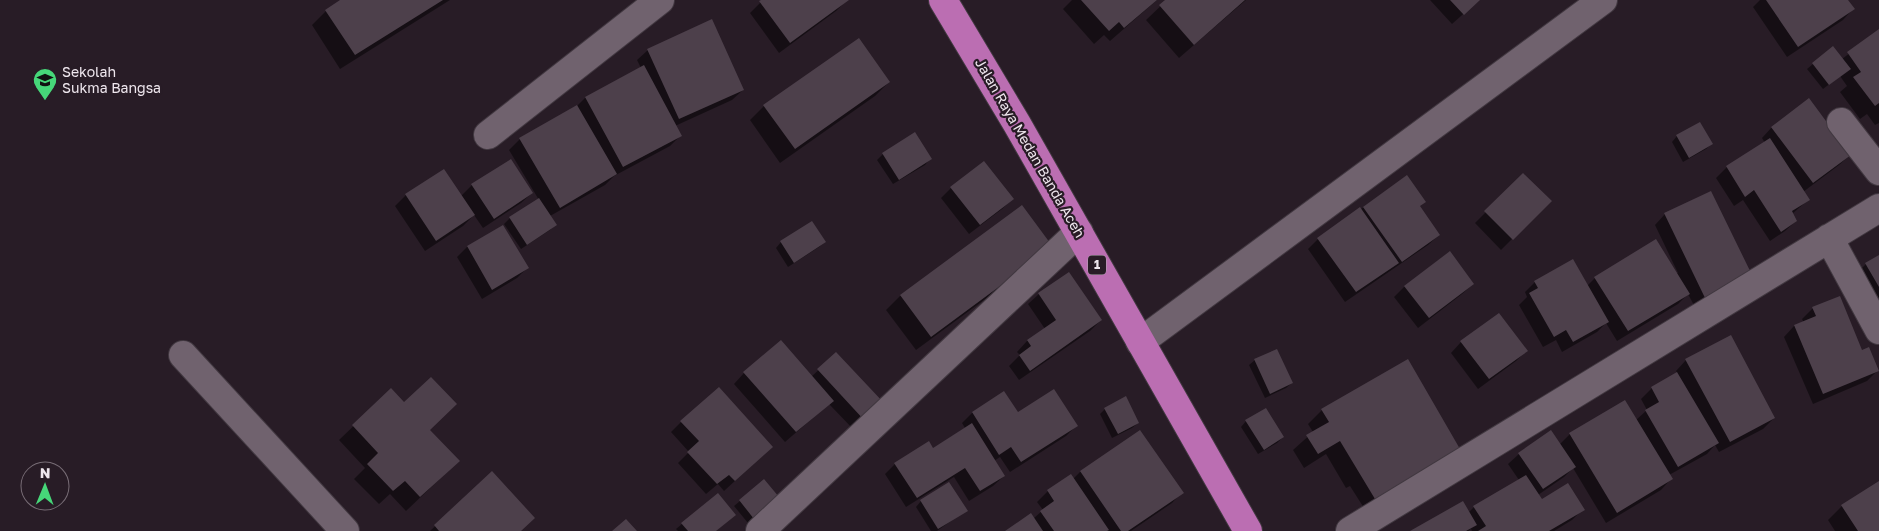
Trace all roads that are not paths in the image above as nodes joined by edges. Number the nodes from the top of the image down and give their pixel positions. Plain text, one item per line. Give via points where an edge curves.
1 (660, 0) edge
2 (943, 0) edge
3 (1603, 0) edge
4 (1842, 122) dead end
5 (488, 135) dead end
6 (1879, 170) edge
7 (1879, 208) edge
8 (1079, 232) junction
9 (1829, 238) junction
10 (1879, 330) edge
11 (1140, 342) junction
12 (183, 355) dead end
13 (345, 531) edge
14 (760, 531) edge
15 (1248, 531) edge
16 (1350, 531) edge

1 - 5 street
2 - 8 highway, Jalan Raya Medan Banda Aceh / 1
3 - 11 street
4 - 6 street
7 - 9 street
8 - 11 highway, Jalan Raya Medan Banda Aceh / 1
8 - 14 street
9 - 10 street
9 - 16 street
11 - 15 highway, Jalan Raya Medan Banda Aceh / 1
12 - 13 street

